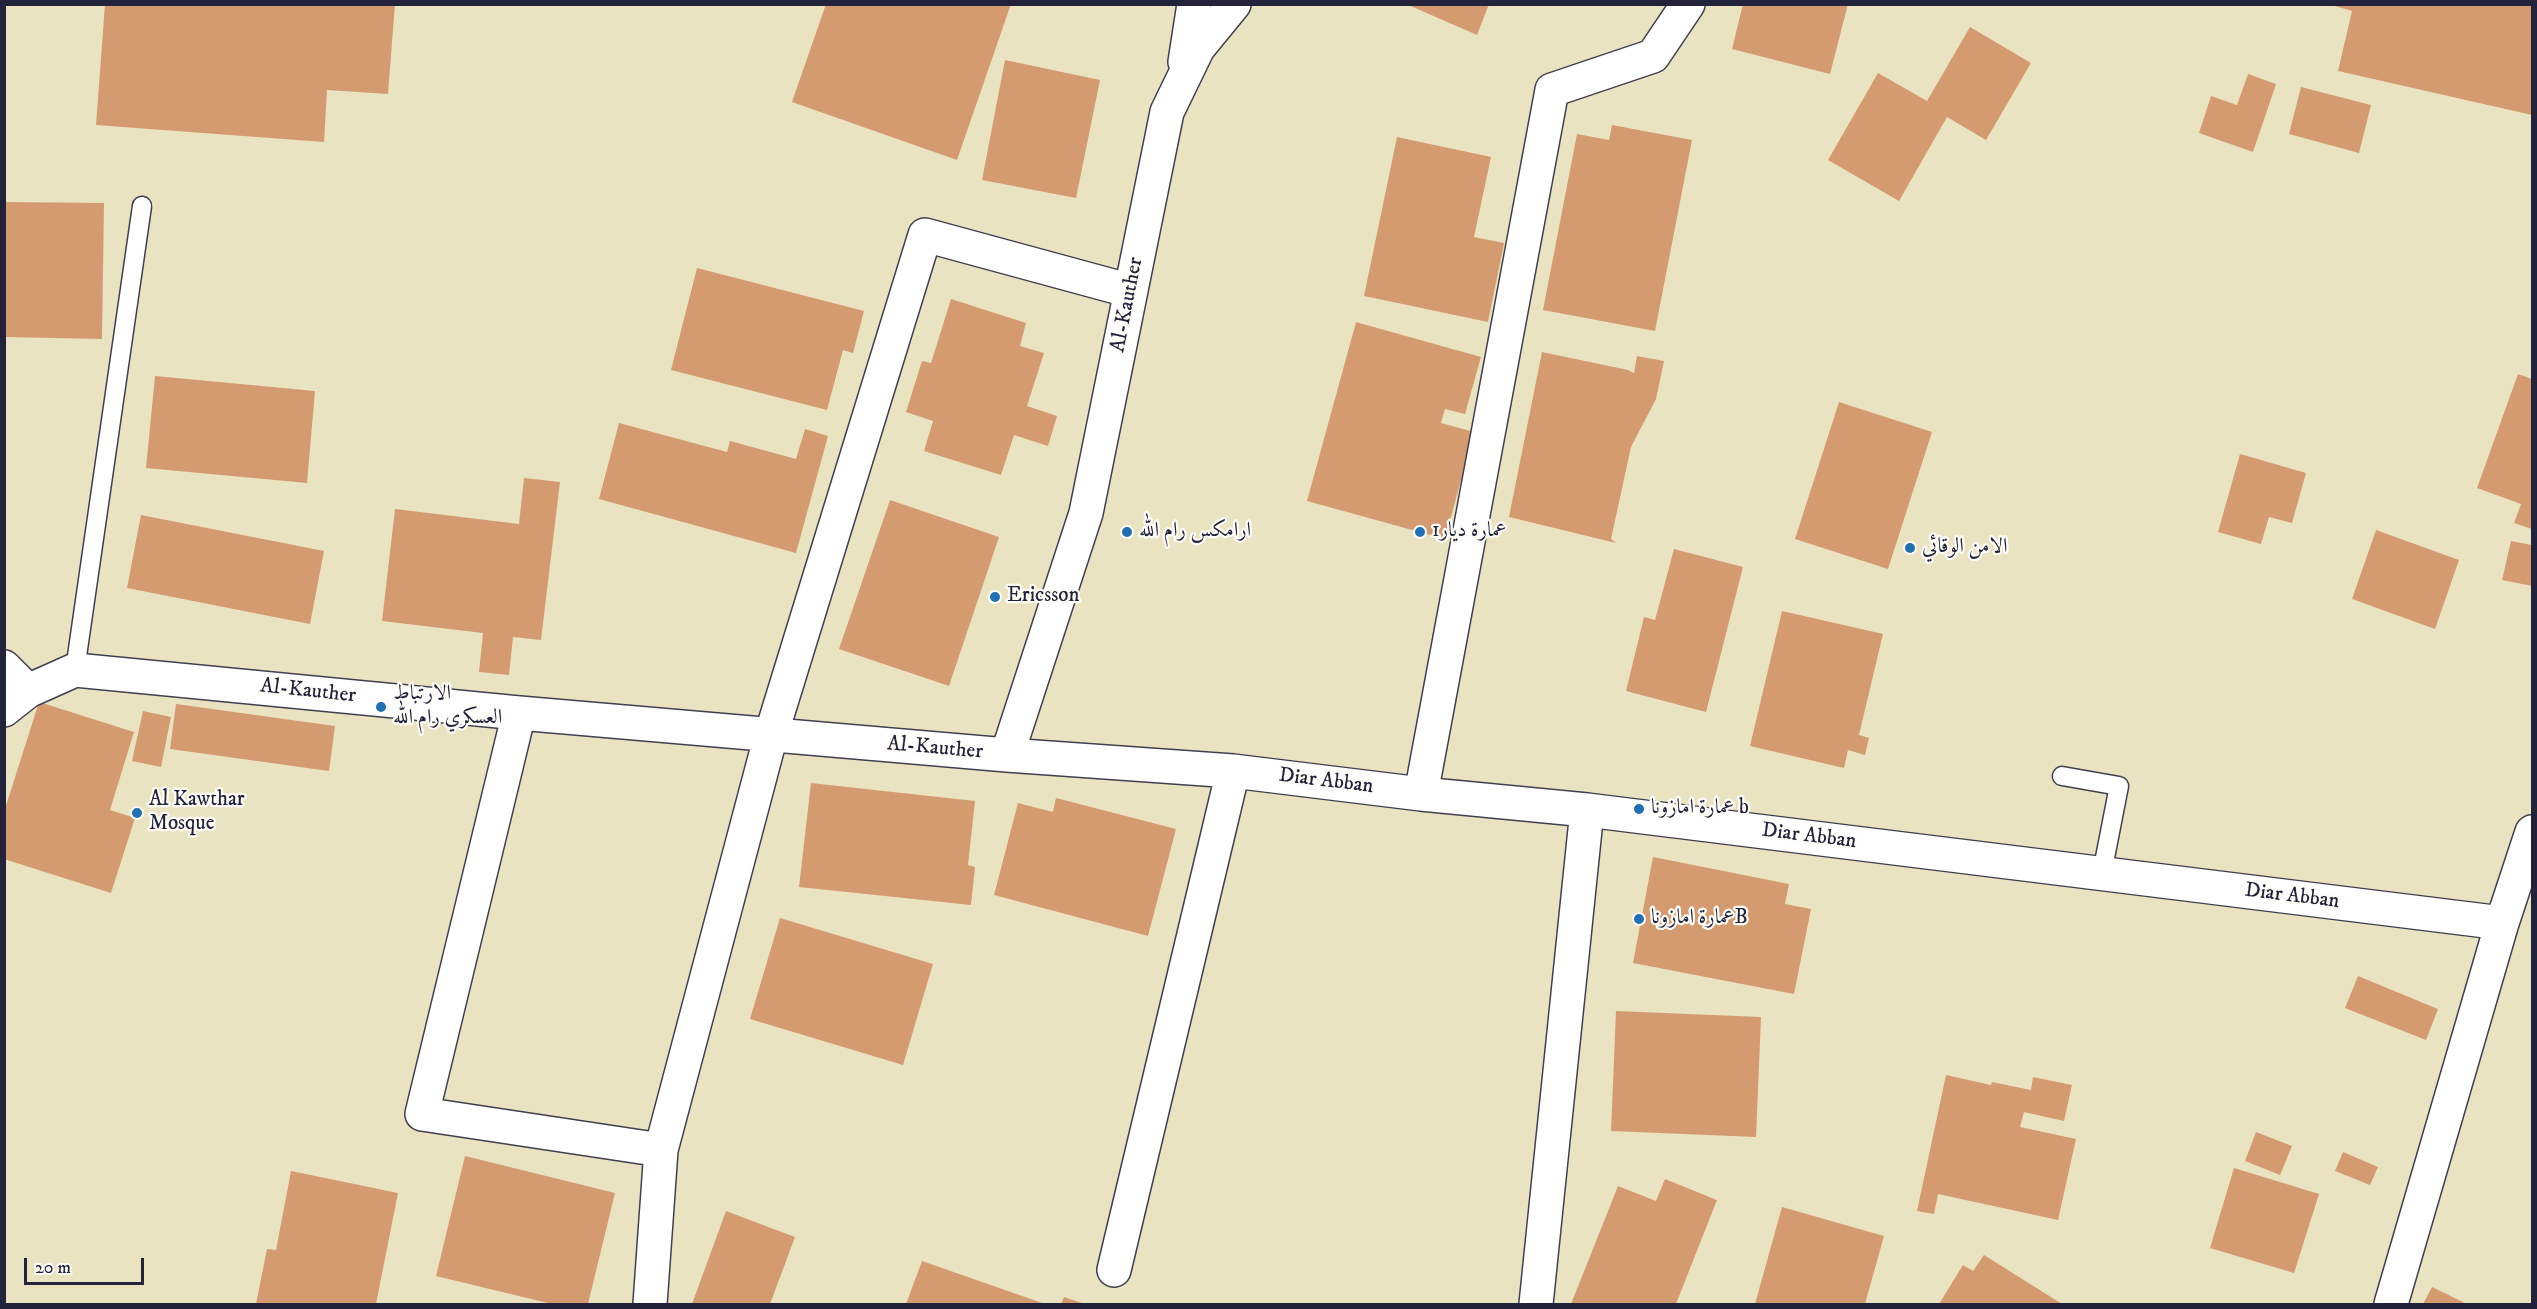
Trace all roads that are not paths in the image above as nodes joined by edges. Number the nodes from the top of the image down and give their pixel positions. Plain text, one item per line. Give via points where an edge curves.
1 (1194, 4) edge
2 (1234, 4) edge
3 (1688, 4) edge
4 (1183, 80) junction
5 (142, 206) dead end
6 (1131, 291) junction
7 (4, 667) edge
8 (75, 670) junction
9 (16, 701) edge
10 (519, 713) junction
11 (771, 735) junction
12 (1007, 755) junction
13 (1233, 771) junction
14 (2062, 776) dead end
15 (1421, 794) junction
16 (1587, 810) junction
17 (2532, 832) edge
18 (2102, 873) junction
19 (2502, 923) junction
20 (661, 1150) junction
21 (1114, 1270) dead end
22 (650, 1305) edge
23 (1536, 1305) edge
24 (2391, 1305) edge

1 - 4 street
2 - 4 street, Al-Kauther via 1198,48
3 - 15 street via 1653,56 1552,90
4 - 6 street, Al-Kauther via 1167,112
5 - 8 lane
6 - 11 street via 925,235
6 - 12 street, Al-Kauther via 1086,513
7 - 9 street
8 - 9 street
8 - 10 street, Al-Kauther
10 - 11 street, Al-Kauther
10 - 20 street via 422,1114
11 - 12 street, Al-Kauther
11 - 20 street
12 - 13 street, Diar Abban
13 - 15 street, Diar Abban
13 - 21 street
14 - 18 lane via 2119,786
15 - 16 street, Diar Abban
16 - 18 street, Diar Abban
16 - 23 street
17 - 19 street
18 - 19 street, Diar Abban
19 - 24 street
20 - 22 street

